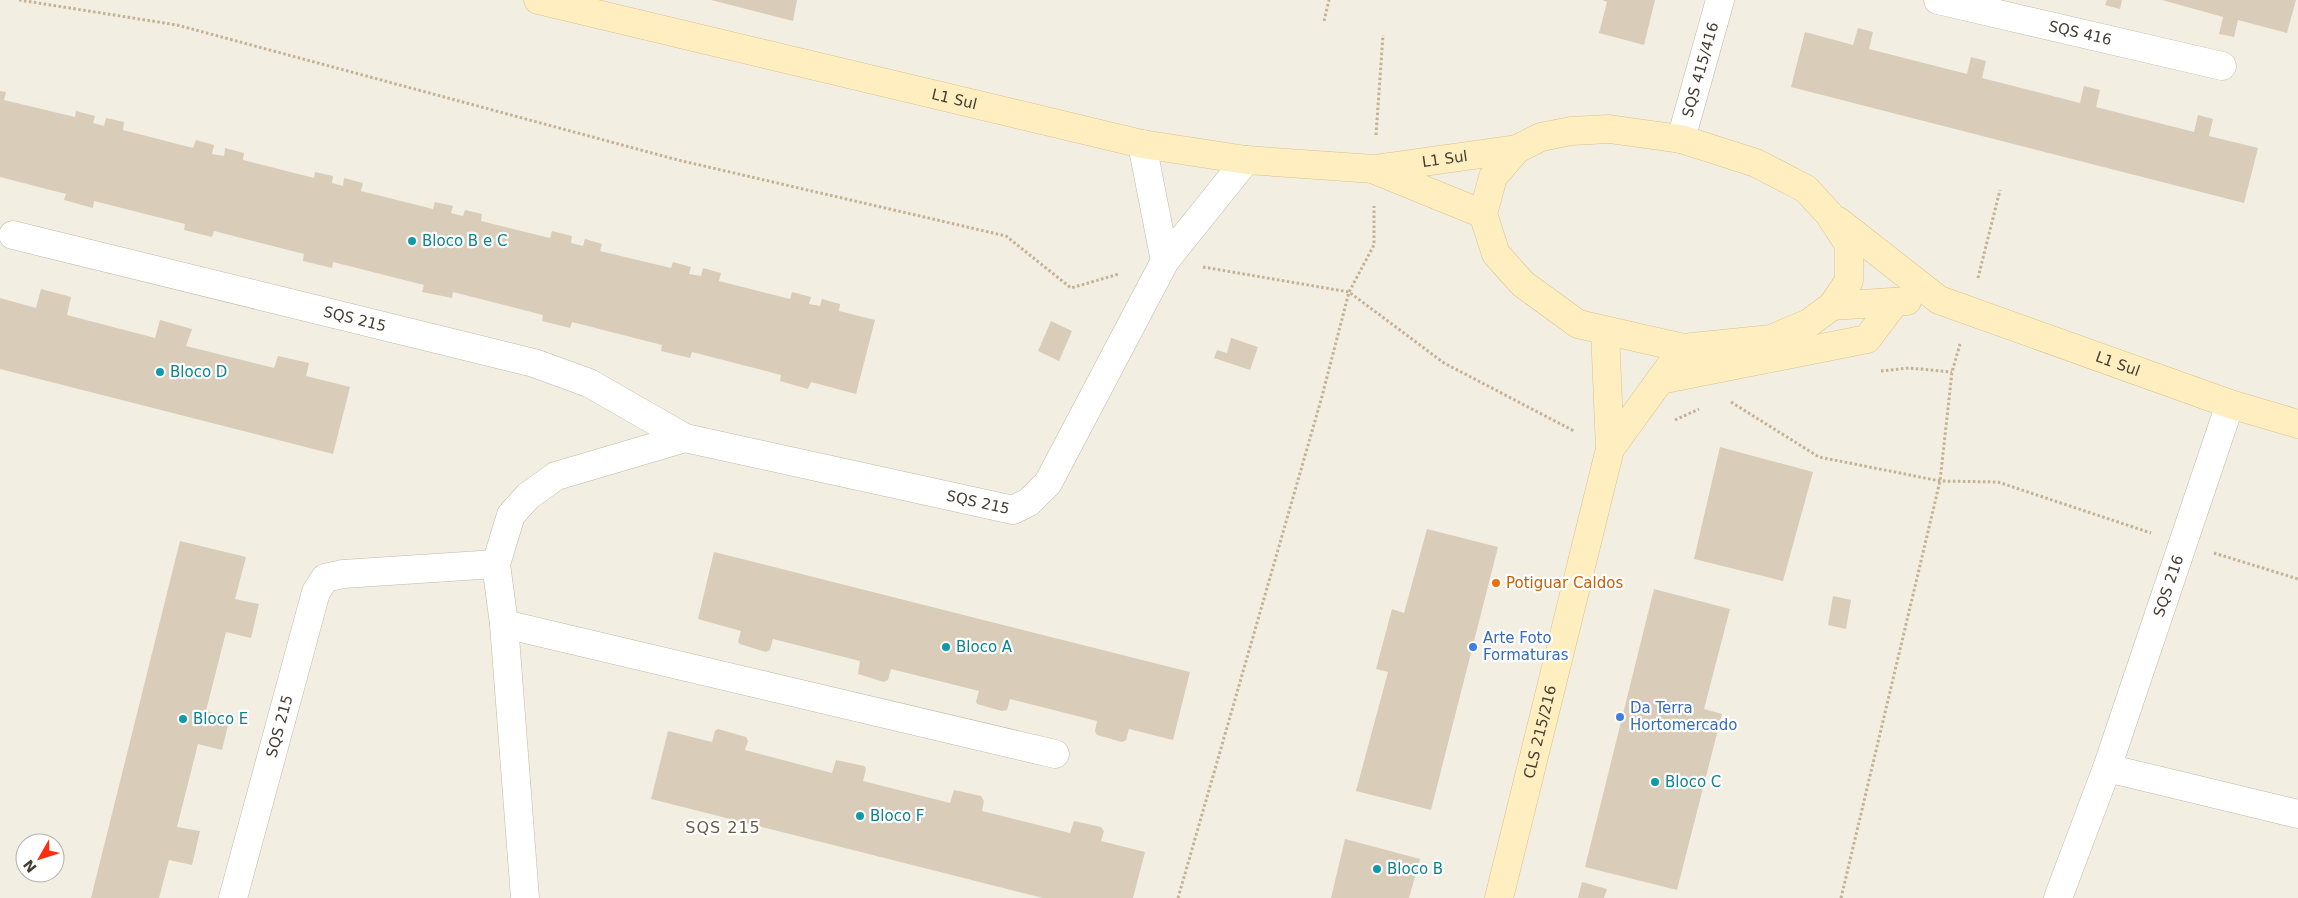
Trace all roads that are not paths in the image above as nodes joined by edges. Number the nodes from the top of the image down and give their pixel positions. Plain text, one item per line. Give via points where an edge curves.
1 (538, 0) edge
2 (1720, 0) edge
3 (1938, 0) edge
4 (2222, 66) dead end
5 (1681, 139) junction
6 (1142, 144) junction
7 (1517, 149) junction
8 (1246, 160) junction
9 (1374, 169) junction
10 (1483, 214) junction
11 (1829, 214) junction
12 (13, 235) dead end
13 (1164, 261) junction
14 (1939, 300) junction
15 (1895, 302) junction
16 (1832, 306) junction
17 (1605, 331) junction
18 (1683, 348) junction
19 (1660, 380) junction
20 (2230, 404) junction
21 (2298, 424) edge
22 (685, 438) junction
23 (1610, 449) junction
24 (496, 564) junction
25 (504, 624) junction
26 (1055, 754) dead end
27 (2107, 768) junction
28 (2298, 814) edge
29 (233, 898) edge
30 (525, 898) edge
31 (1499, 898) edge
32 (2058, 898) edge

1 - 6 street, L1 Sul
2 - 5 street, SQS 415/416
3 - 4 street, SQS 416
5 - 7 street via 1609,130 1571,131 1541,137
5 - 11 street via 1756,163 1806,189
6 - 8 street, L1 Sul
6 - 13 street
7 - 9 street, L1 Sul
7 - 10 street via 1493,177
8 - 9 street, L1 Sul
8 - 13 street, SQS 215
9 - 10 street, L1 Sul
10 - 17 street via 1496,254 1523,284 1578,324
11 - 14 street, L1 Sul
11 - 16 street via 1849,245 1850,281
12 - 22 street, SQS 215 via 534,363 589,383
13 - 22 street, SQS 215 via 1048,483 1029,502 1013,510
14 - 15 street, L1 Sul
14 - 20 street, L1 Sul
15 - 16 street, L1 Sul
15 - 19 street via 1867,339
16 - 18 street via 1810,323 1771,339
17 - 18 street
17 - 23 street, CLS 215/216
18 - 19 street, CLS 215/216
19 - 23 street, CLS 215/216
20 - 21 street, L1 Sul
20 - 27 street, SQS 216
22 - 24 street, SQS 215 via 556,476 528,496 511,515
23 - 31 street, CLS 215/216
24 - 25 street, SQS 215
24 - 29 street, SQS 215 via 343,574 325,578 316,592
25 - 26 street
25 - 30 street, SQS 215
27 - 28 street
27 - 32 street, SQS 216

